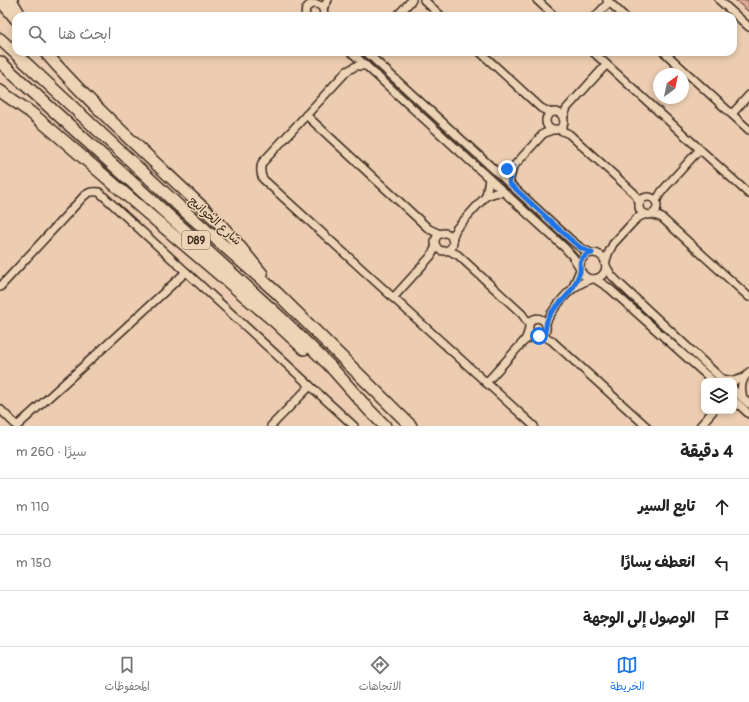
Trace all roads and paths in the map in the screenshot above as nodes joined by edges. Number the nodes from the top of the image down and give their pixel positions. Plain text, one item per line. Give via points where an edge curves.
1 (0, 0) edge
2 (11, 0) edge
3 (328, 0) edge
4 (412, 0) edge
5 (424, 0) edge
6 (537, 0) edge
7 (719, 0) edge
8 (316, 1) edge
9 (608, 1) edge
10 (0, 7) edge
11 (323, 11) edge
12 (18, 12) edge
13 (305, 12) edge
14 (401, 12) edge
15 (437, 12) edge
16 (550, 12) edge
17 (599, 12) edge
18 (620, 12) edge
19 (732, 12) edge
20 (12, 14) edge
21 (737, 16) edge
22 (12, 20) edge
23 (749, 27) edge
24 (0, 39) edge
25 (12, 50) edge
26 (18, 56) edge
27 (48, 56) edge
28 (351, 56) edge
29 (355, 56) edge
30 (374, 56) edge
31 (484, 56) edge
32 (597, 56) edge
33 (668, 56) edge
34 (0, 62) edge
35 (606, 65) junction
36 (366, 66) junction
37 (347, 71) junction
38 (0, 91) edge
39 (749, 95) edge
40 (541, 108) junction
41 (567, 108) junction
42 (554, 113) junction
43 (732, 114) junction
44 (306, 115) junction
45 (563, 120) junction
46 (547, 121) junction
47 (556, 129) junction
48 (749, 130) edge
49 (542, 134) junction
50 (569, 134) junction
51 (700, 149) junction
52 (513, 167) junction
53 (495, 170) junction
54 (489, 178) junction
55 (509, 183) junction
56 (662, 191) junction
57 (504, 192) junction
58 (749, 194) edge
59 (486, 196) junction
60 (643, 201) junction
61 (656, 204) junction
62 (649, 214) junction
63 (637, 218) junction
64 (662, 218) junction
65 (444, 242) junction
66 (613, 244) junction
67 (592, 253) junction
68 (605, 265) junction
69 (580, 269) junction
70 (186, 272) junction
71 (593, 279) junction
72 (0, 287) edge
73 (572, 289) junction
74 (277, 293) junction
75 (393, 298) junction
76 (749, 298) edge
77 (537, 327) junction
78 (331, 367) junction
79 (749, 372) edge
80 (710, 378) edge
81 (721, 378) edge
82 (743, 378) junction
83 (737, 380) edge
84 (486, 383) junction
85 (310, 386) junction
86 (737, 401) edge
87 (749, 404) edge
88 (0, 409) edge
89 (710, 414) edge
90 (749, 414) edge
91 (17, 426) edge
92 (270, 426) edge
93 (354, 426) edge
94 (385, 426) edge
95 (411, 426) edge
96 (534, 426) edge
97 (646, 426) edge
98 (700, 426) edge

1 - 20 highway
2 - 12 highway
3 - 11 street
4 - 14 street
5 - 15 street
6 - 16 street
7 - 19 street
8 - 11 street
8 - 13 street via 308,5
9 - 17 street
9 - 18 street
10 - 22 highway
21 - 23 street
24 - 25 highway, شارع الخوانيج / D89
26 - 74 highway, شارع الخوانيج / D89 via 175,203
27 - 74 highway via 108,118 220,224
28 - 37 street
29 - 36 street
30 - 53 street
31 - 40 street
32 - 35 street
33 - 43 street
34 - 78 highway, D89 via 280,316
35 - 41 street
35 - 51 street
36 - 37 street via 356,66
36 - 54 street
37 - 44 street
38 - 78 highway via 55,133 304,349
39 - 43 street
40 - 42 street
40 - 46 street
41 - 42 street
41 - 45 street
42 - 45 street via 561,114
42 - 46 street via 548,115
43 - 48 street
44 - 65 street
44 - 75 street via 262,163 260,174
45 - 47 street via 562,126
45 - 50 street
46 - 47 street via 549,127
46 - 49 street
47 - 49 street
47 - 50 street
49 - 52 street
50 - 60 street
51 - 56 street
51 - 58 street
52 - 53 street
52 - 55 street
53 - 55 street
54 - 57 street
54 - 59 street
55 - 67 street via 571,240
56 - 60 street
56 - 61 street
57 - 59 street
57 - 69 street via 569,252
59 - 65 street
60 - 61 street via 653,198
60 - 62 street via 642,212
60 - 63 street
61 - 62 street via 655,211
61 - 64 street
62 - 63 street
62 - 64 street
63 - 66 street
64 - 76 street
65 - 75 street
65 - 77 street
66 - 67 street
66 - 68 street
67 - 68 street via 601,256
67 - 69 street via 583,258
68 - 71 street via 603,274
68 - 81 street via 621,285
69 - 71 street via 586,277
69 - 73 street
70 - 72 street via 99,192 94,191 84,196
70 - 85 street
70 - 91 street
71 - 73 street
71 - 80 street via 609,288
73 - 77 street
74 - 95 highway, شارع الخوانيج / D89
75 - 84 street
77 - 84 street
77 - 97 street
78 - 94 highway, D89
79 - 82 street
82 - 83 street
82 - 86 street
84 - 96 street
85 - 92 street
85 - 93 street
86 - 87 street
86 - 90 street
88 - 91 street
89 - 98 street

